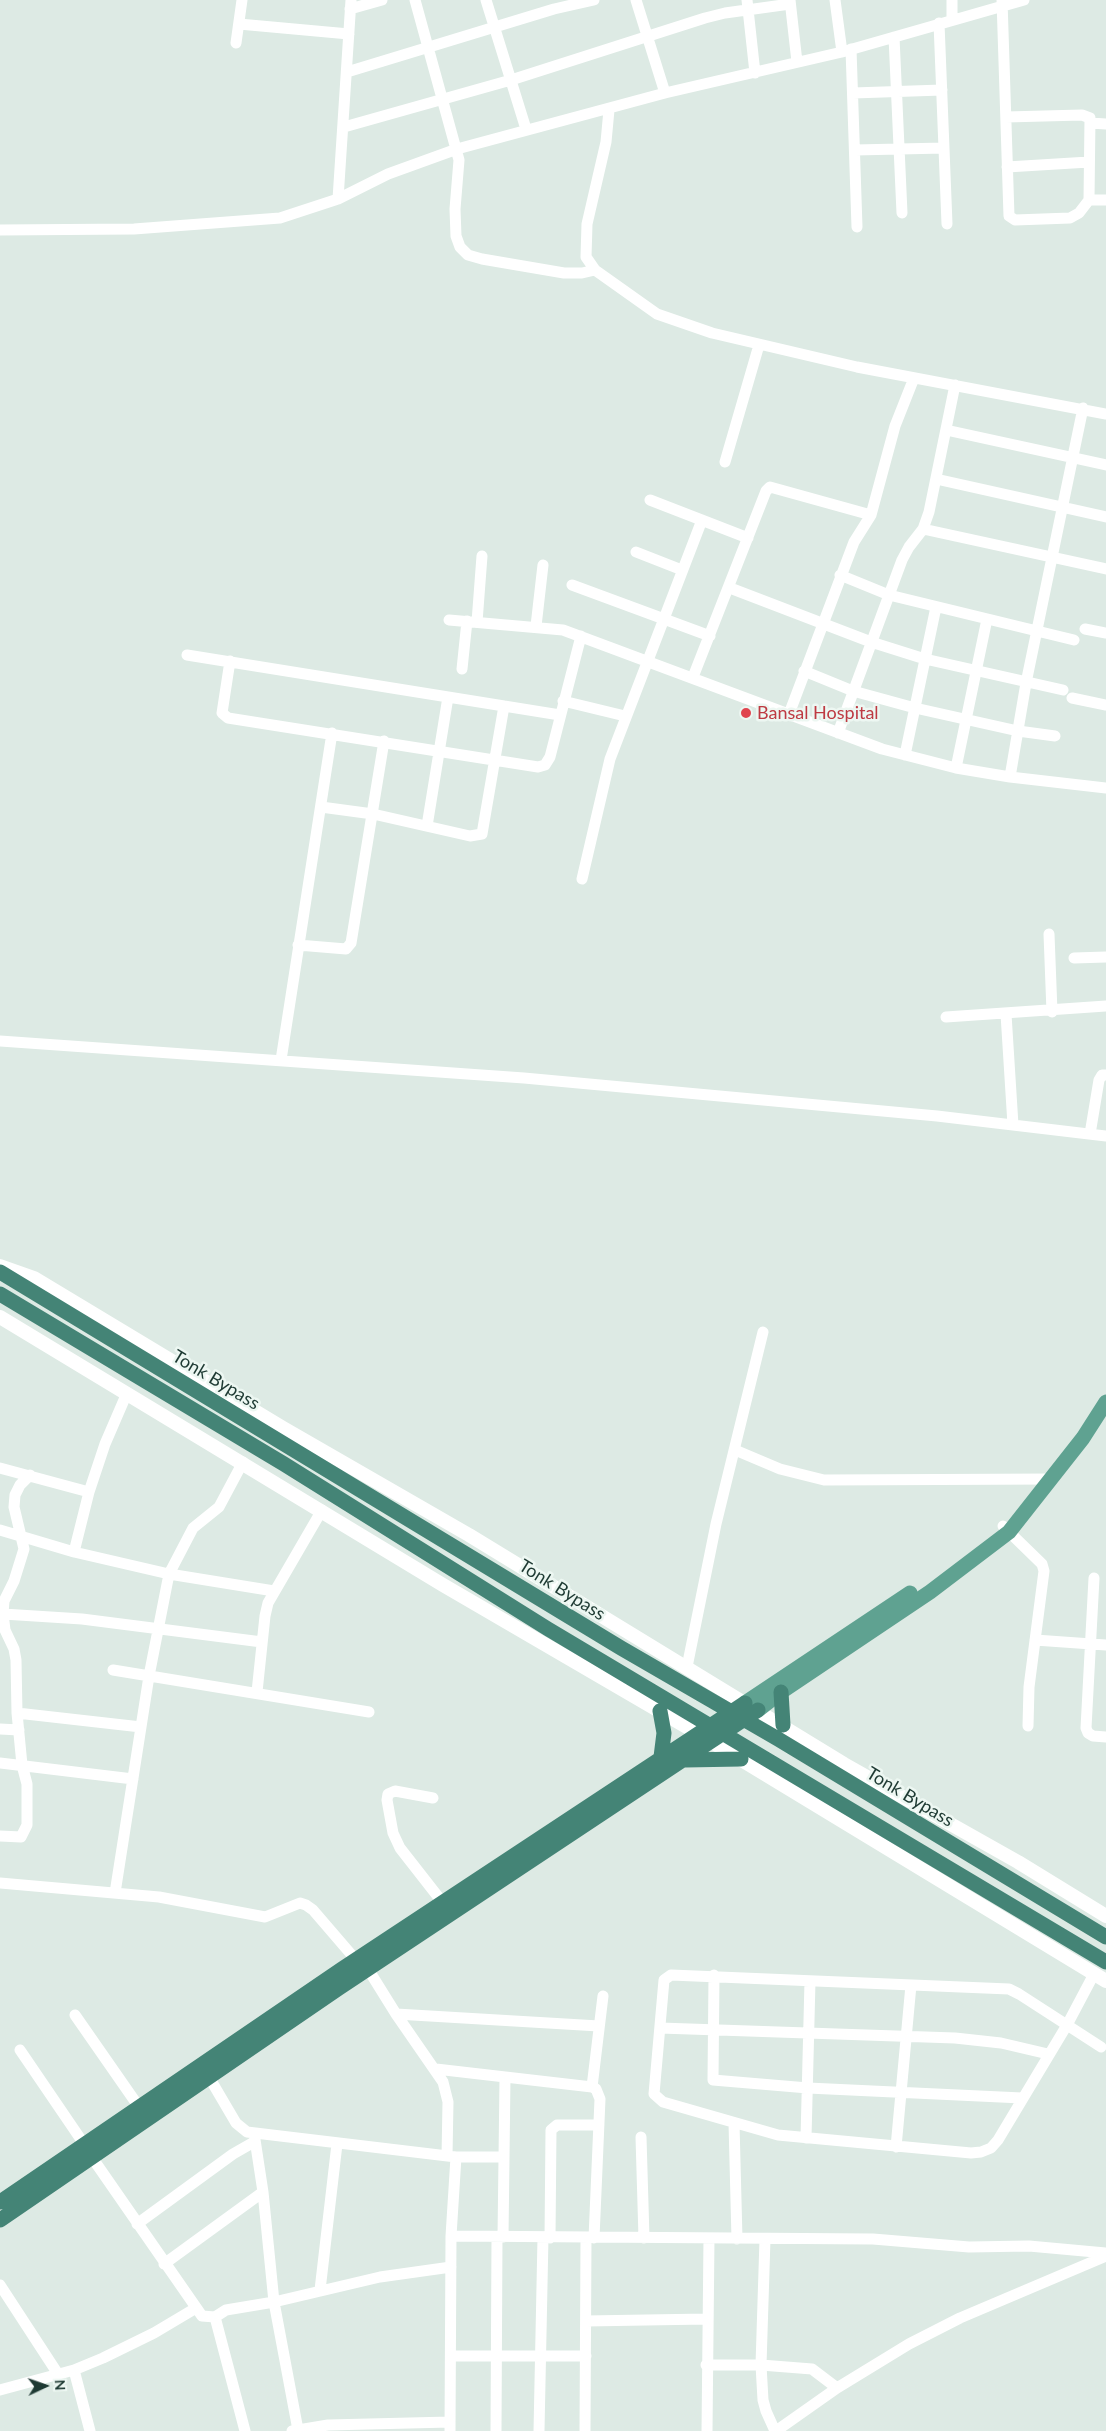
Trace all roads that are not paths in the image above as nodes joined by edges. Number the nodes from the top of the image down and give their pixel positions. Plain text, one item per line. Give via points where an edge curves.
1 (242, 0) edge
2 (382, 0) edge
3 (415, 0) edge
4 (486, 0) edge
5 (594, 0) edge
6 (636, 0) edge
7 (836, 0) edge
8 (952, 0) edge
9 (1024, 0) edge
10 (790, 2) edge
11 (1002, 4) edge
12 (350, 5) edge
13 (748, 5) edge
14 (952, 19) junction
15 (939, 23) junction
16 (239, 24) junction
17 (495, 28) junction
18 (349, 34) junction
19 (894, 36) junction
20 (648, 37) junction
21 (236, 43) dead end
22 (428, 47) junction
23 (847, 51) junction
24 (797, 62) junction
25 (347, 72) junction
26 (755, 73) junction
27 (511, 80) junction
28 (942, 90) junction
29 (897, 91) junction
30 (665, 93) junction
31 (853, 93) junction
32 (443, 99) junction
33 (609, 110) junction
34 (1006, 117) junction
35 (1091, 123) junction
36 (1106, 124) edge
37 (344, 126) junction
38 (526, 129) junction
39 (944, 148) junction
40 (457, 149) junction
41 (900, 149) junction
42 (855, 150) junction
43 (1089, 162) junction
44 (1008, 167) junction
45 (338, 199) junction
46 (1089, 200) junction
47 (1106, 200) edge
48 (902, 213) dead end
49 (947, 224) dead end
50 (857, 227) dead end
51 (0, 230) edge
52 (594, 270) junction
53 (759, 345) junction
54 (914, 378) junction
55 (955, 385) junction
56 (1083, 408) junction
57 (1106, 414) edge
58 (946, 430) junction
59 (1072, 458) junction
60 (725, 462) dead end
61 (1106, 465) edge
62 (936, 479) junction
63 (650, 500) dead end
64 (1061, 507) junction
65 (871, 515) junction
66 (1106, 517) edge
67 (702, 520) junction
68 (923, 529) junction
69 (748, 538) junction
70 (636, 552) dead end
71 (482, 556) dead end
72 (1051, 558) junction
73 (543, 565) dead end
74 (1106, 568) edge
75 (682, 570) junction
76 (840, 575) junction
77 (572, 585) dead end
78 (730, 588) junction
79 (889, 595) junction
80 (936, 607) junction
81 (449, 620) dead end
82 (663, 620) junction
83 (987, 620) junction
84 (472, 621) junction
85 (821, 624) junction
86 (536, 626) junction
87 (1085, 629) dead end
88 (1037, 632) junction
89 (1106, 634) edge
90 (581, 636) junction
91 (710, 636) junction
92 (1074, 640) dead end
93 (871, 642) junction
94 (188, 654) dead end
95 (925, 659) junction
96 (647, 660) junction
97 (230, 661) junction
98 (462, 669) dead end
99 (804, 671) junction
100 (976, 672) junction
101 (694, 677) junction
102 (1026, 683) junction
103 (1063, 690) dead end
104 (853, 691) junction
105 (448, 697) junction
106 (1072, 698) dead end
107 (563, 701) junction
108 (1106, 705) edge
109 (504, 706) junction
110 (915, 708) junction
111 (789, 714) junction
112 (560, 715) junction
113 (625, 716) junction
114 (966, 720) junction
115 (1018, 731) junction
116 (332, 733) junction
117 (838, 733) junction
118 (1056, 736) dead end
119 (384, 741) junction
120 (440, 752) junction
121 (905, 755) junction
122 (495, 761) junction
123 (956, 768) junction
124 (1010, 777) junction
125 (1106, 788) edge
126 (321, 807) junction
127 (373, 814) junction
128 (427, 826) junction
129 (582, 879) dead end
130 (1049, 934) dead end
131 (298, 945) junction
132 (1106, 957) edge
133 (1074, 958) dead end
134 (1106, 1006) edge
135 (1052, 1012) junction
136 (1006, 1014) junction
137 (946, 1017) dead end
138 (0, 1040) edge
139 (281, 1060) junction
140 (1106, 1075) edge
141 (1013, 1125) junction
142 (1090, 1134) junction
143 (1106, 1136) edge
144 (0, 1266) edge
145 (0, 1272) edge
146 (0, 1294) edge
147 (0, 1317) edge
148 (763, 1332) dead end
149 (126, 1393) junction
150 (1106, 1402) edge
151 (735, 1450) junction
152 (243, 1462) junction
153 (0, 1468) edge
154 (30, 1475) junction
155 (1053, 1478) junction
156 (89, 1492) junction
157 (322, 1510) junction
158 (1006, 1529) junction
159 (0, 1530) edge
160 (23, 1538) junction
161 (74, 1552) junction
162 (168, 1574) junction
163 (1094, 1578) dead end
164 (274, 1591) junction
165 (3, 1614) junction
166 (158, 1629) junction
167 (1035, 1640) junction
168 (262, 1642) junction
169 (1092, 1644) junction
170 (1106, 1645) edge
171 (687, 1668) junction
172 (113, 1670) dead end
173 (149, 1676) junction
174 (256, 1692) junction
175 (780, 1692) junction
176 (751, 1706) junction
177 (660, 1711) junction
178 (370, 1712) dead end
179 (17, 1713) junction
180 (1028, 1726) dead end
181 (141, 1727) junction
182 (0, 1729) edge
183 (19, 1730) junction
184 (780, 1732) junction
185 (698, 1733) junction
186 (1106, 1737) edge
187 (710, 1742) junction
188 (661, 1757) junction
189 (740, 1759) junction
190 (682, 1761) junction
191 (0, 1763) edge
192 (22, 1764) junction
193 (132, 1779) junction
194 (433, 1798) dead end
195 (0, 1836) edge
196 (0, 1883) edge
197 (115, 1894) junction
198 (443, 1903) junction
199 (1106, 1916) edge
200 (1106, 1938) edge
201 (1106, 1962) edge
202 (362, 1964) junction
203 (714, 1975) junction
204 (1100, 1977) edge
205 (810, 1981) junction
206 (911, 1985) junction
207 (603, 1996) dead end
208 (396, 2014) junction
209 (75, 2015) dead end
210 (1067, 2025) junction
211 (599, 2026) junction
212 (660, 2028) junction
213 (713, 2029) junction
214 (809, 2032) junction
215 (907, 2035) junction
216 (1101, 2047) dead end
217 (20, 2050) dead end
218 (1048, 2054) junction
219 (436, 2069) junction
220 (209, 2077) junction
221 (505, 2078) junction
222 (592, 2087) junction
223 (808, 2088) junction
224 (902, 2091) junction
225 (1022, 2098) junction
226 (139, 2107) junction
227 (734, 2123) junction
228 (599, 2125) junction
229 (641, 2137) dead end
230 (254, 2138) junction
231 (806, 2138) junction
232 (338, 2144) junction
233 (896, 2146) junction
234 (87, 2150) junction
235 (451, 2157) junction
236 (504, 2158) junction
237 (263, 2192) junction
238 (0, 2202) edge
239 (0, 2220) edge
240 (137, 2224) junction
241 (451, 2236) junction
242 (500, 2237) junction
243 (546, 2238) junction
244 (590, 2238) junction
245 (644, 2238) junction
246 (709, 2238) junction
247 (737, 2239) junction
248 (765, 2239) junction
249 (1106, 2254) edge
250 (164, 2264) junction
251 (450, 2267) junction
252 (0, 2285) edge
253 (320, 2290) junction
254 (274, 2302) junction
255 (196, 2308) junction
256 (215, 2317) junction
257 (707, 2319) junction
258 (586, 2321) junction
259 (451, 2356) junction
260 (496, 2356) junction
261 (541, 2356) junction
262 (586, 2356) junction
263 (706, 2365) junction
264 (761, 2365) junction
265 (74, 2370) junction
266 (58, 2374) junction
267 (837, 2388) junction
268 (0, 2390) edge
269 (450, 2426) edge
270 (404, 2427) edge
271 (295, 2430) edge
272 (780, 2430) edge
273 (90, 2431) edge
274 (245, 2431) edge
275 (496, 2431) edge
276 (539, 2431) edge
277 (585, 2431) edge
278 (707, 2431) edge

1 - 16 street
2 - 12 street
3 - 22 street
4 - 17 street
5 - 17 street
6 - 20 street
7 - 23 street
8 - 14 street
9 - 11 street
10 - 13 street
10 - 24 street
11 - 14 street
11 - 34 street
12 - 18 street
13 - 20 street
13 - 26 street
14 - 15 street
15 - 19 street
15 - 28 street
16 - 18 street
16 - 21 street
17 - 22 street
17 - 27 street
18 - 25 street
19 - 23 street
19 - 29 street
20 - 27 street
20 - 30 street
22 - 25 street
22 - 32 street
23 - 24 street
23 - 31 street
24 - 26 street
25 - 37 street
26 - 30 street
27 - 32 street
27 - 38 street
28 - 29 street
28 - 39 street
29 - 31 street
29 - 41 street
30 - 33 street
31 - 42 street
32 - 37 street
32 - 40 street
33 - 38 street
33 - 52 street via 606,142 587,224 586,257
34 - 35 street via 1087,115
34 - 44 street
35 - 36 street
35 - 43 street
37 - 45 street
38 - 40 street
39 - 41 street
39 - 49 street
40 - 45 street via 388,174
40 - 52 street via 456,236 468,254 564,273
41 - 42 street
41 - 48 street
42 - 50 street
43 - 44 street
43 - 46 street
44 - 46 street via 1011,219 1075,216
45 - 51 street via 280,218 134,229
46 - 47 street
52 - 53 street via 657,314
53 - 54 street
53 - 60 street
54 - 55 street
54 - 65 street via 895,426
55 - 56 street
55 - 58 street
56 - 57 street
56 - 59 street
58 - 59 street
58 - 62 street
59 - 61 street
59 - 64 street
62 - 64 street
62 - 68 street
63 - 67 street
64 - 66 street
64 - 72 street
65 - 69 street via 770,487
65 - 76 street via 854,542
67 - 69 street
67 - 75 street
68 - 72 street
68 - 79 street via 905,554
69 - 78 street
70 - 75 street
71 - 84 street
72 - 74 street
72 - 88 street
73 - 86 street
75 - 82 street
76 - 79 street
76 - 85 street
77 - 82 street
78 - 85 street
78 - 91 street
79 - 80 street
79 - 93 street
80 - 83 street
80 - 95 street
81 - 84 street
82 - 91 street
82 - 96 street
83 - 88 street
83 - 100 street
84 - 86 street
84 - 98 street
85 - 93 street
85 - 99 street
86 - 90 street
87 - 89 street
88 - 92 street
88 - 102 street
90 - 96 street
90 - 107 street
91 - 101 street
93 - 95 street
93 - 104 street
94 - 97 street
95 - 100 street
95 - 110 street
96 - 101 street
96 - 113 street
97 - 105 street
97 - 116 street via 222,708 224,716
99 - 104 street
99 - 111 street
100 - 102 street
100 - 114 street
101 - 111 street
102 - 103 street
102 - 115 street
104 - 110 street
104 - 117 street
105 - 109 street
105 - 120 street
106 - 108 street
107 - 112 street
107 - 113 street
109 - 112 street
109 - 122 street
110 - 114 street
110 - 121 street
111 - 117 street
112 - 122 street via 545,765
113 - 129 street via 610,759
114 - 115 street
114 - 123 street
115 - 118 street
115 - 124 street
116 - 119 street
116 - 126 street
117 - 121 street
119 - 120 street
119 - 127 street
120 - 122 street
120 - 128 street
121 - 123 street
122 - 128 street via 482,834 470,836
123 - 124 street
124 - 125 street
126 - 127 street
126 - 131 street
127 - 128 street
127 - 131 street via 349,947
130 - 135 street
131 - 139 street
132 - 133 street
134 - 135 street
135 - 136 street
136 - 137 street
136 - 141 street
138 - 139 street
139 - 141 street via 524,1078
140 - 142 street via 1099,1080
141 - 142 street
142 - 143 street
144 - 171 street via 34,1278
145 - 184 highway, Tonk Bypass via 696,1692
146 - 201 highway via 284,1464 548,1629
147 - 149 street
148 - 151 street
149 - 152 street
149 - 156 street
150 - 155 main road
151 - 155 street via 780,1469 824,1480
151 - 171 street via 716,1524
152 - 157 street
152 - 162 street via 219,1507 193,1528
153 - 154 street
154 - 156 street
154 - 160 street via 15,1495 14,1507
155 - 158 main road
156 - 161 street
157 - 164 street
157 - 177 street via 443,1585
158 - 167 street via 1042,1564 1044,1571
158 - 175 main road via 930,1592
158 - 176 main road
159 - 160 street
160 - 161 street
160 - 165 street via 24,1549 4,1601
161 - 162 street
162 - 164 street
162 - 166 street
163 - 169 street
164 - 168 street via 265,1616
165 - 166 street via 82,1619
165 - 179 street via 16,1660
166 - 168 street
166 - 173 street
167 - 169 street
167 - 180 street
168 - 174 street
169 - 170 street
169 - 186 street via 1086,1728 1093,1736
171 - 176 street
172 - 173 street
173 - 174 street
173 - 181 street
174 - 178 street
175 - 176 main road
175 - 184 highway
176 - 184 street
176 - 185 highway
176 - 187 highway
177 - 185 street
177 - 188 highway via 664,1733
179 - 181 street
179 - 183 street
181 - 193 street
182 - 183 street
183 - 192 street
184 - 199 street via 844,1764 1018,1862
184 - 200 highway, Tonk Bypass
185 - 187 street
185 - 188 highway
187 - 189 street
187 - 190 highway
188 - 198 highway
189 - 190 highway
189 - 204 street
190 - 202 highway
191 - 192 street
192 - 193 street
192 - 195 street via 28,1795 25,1833 16,1838
193 - 197 street
194 - 198 street via 395,1791 388,1794 387,1800 393,1833 400,1848
196 - 197 street
197 - 202 street via 159,1897 265,1917 300,1903 313,1910
198 - 202 highway
202 - 208 street
202 - 220 highway
202 - 226 highway
203 - 205 street
203 - 212 street via 666,1977
203 - 213 street
204 - 210 street
205 - 206 street
205 - 214 street
206 - 210 street via 1009,1989
206 - 215 street
207 - 211 street
208 - 211 street
208 - 219 street
209 - 226 street
210 - 216 street
210 - 218 street
211 - 222 street
212 - 213 street
212 - 227 street via 654,2087 657,2099
213 - 214 street
213 - 223 street via 713,2080
214 - 215 street
214 - 223 street
215 - 218 street via 991,2041
215 - 224 street
217 - 234 street
218 - 225 street
219 - 221 street
219 - 235 street via 448,2102
220 - 230 street via 236,2123
220 - 234 highway
221 - 222 street
221 - 236 street
222 - 228 street via 600,2098
223 - 224 street
223 - 231 street
224 - 225 street
224 - 233 street
225 - 233 street via 998,2140 981,2152
226 - 234 highway
227 - 231 street via 778,2135
227 - 247 street
228 - 243 street via 556,2125 551,2130
228 - 244 street
229 - 245 street
230 - 232 street
230 - 237 street
230 - 240 street
231 - 233 street
232 - 235 street
232 - 253 street
234 - 238 highway
234 - 239 highway
234 - 240 street
235 - 236 street
235 - 241 street
236 - 242 street
237 - 250 street
237 - 254 street
240 - 250 street
241 - 242 street
241 - 251 street
242 - 243 street
242 - 260 street
243 - 244 street
243 - 261 street
244 - 245 street
244 - 258 street
245 - 246 street
246 - 247 street
246 - 257 street
247 - 248 street
248 - 249 street via 873,2239 969,2247 1029,2246
248 - 264 street
249 - 267 street via 960,2318 909,2344
250 - 255 street
251 - 253 street
251 - 259 street
252 - 266 street
253 - 254 street
254 - 256 street via 226,2310
254 - 271 street
255 - 256 street via 202,2316
255 - 265 street via 154,2333
256 - 274 street
257 - 258 street
257 - 263 street
258 - 262 street
259 - 260 street
259 - 269 street
260 - 261 street
260 - 275 street
261 - 262 street
261 - 276 street
262 - 277 street
263 - 264 street
263 - 278 street
264 - 267 street via 812,2369
264 - 272 street via 764,2400
265 - 266 street
265 - 273 street
266 - 268 street
267 - 272 street
269 - 270 street
270 - 271 street via 328,2425

